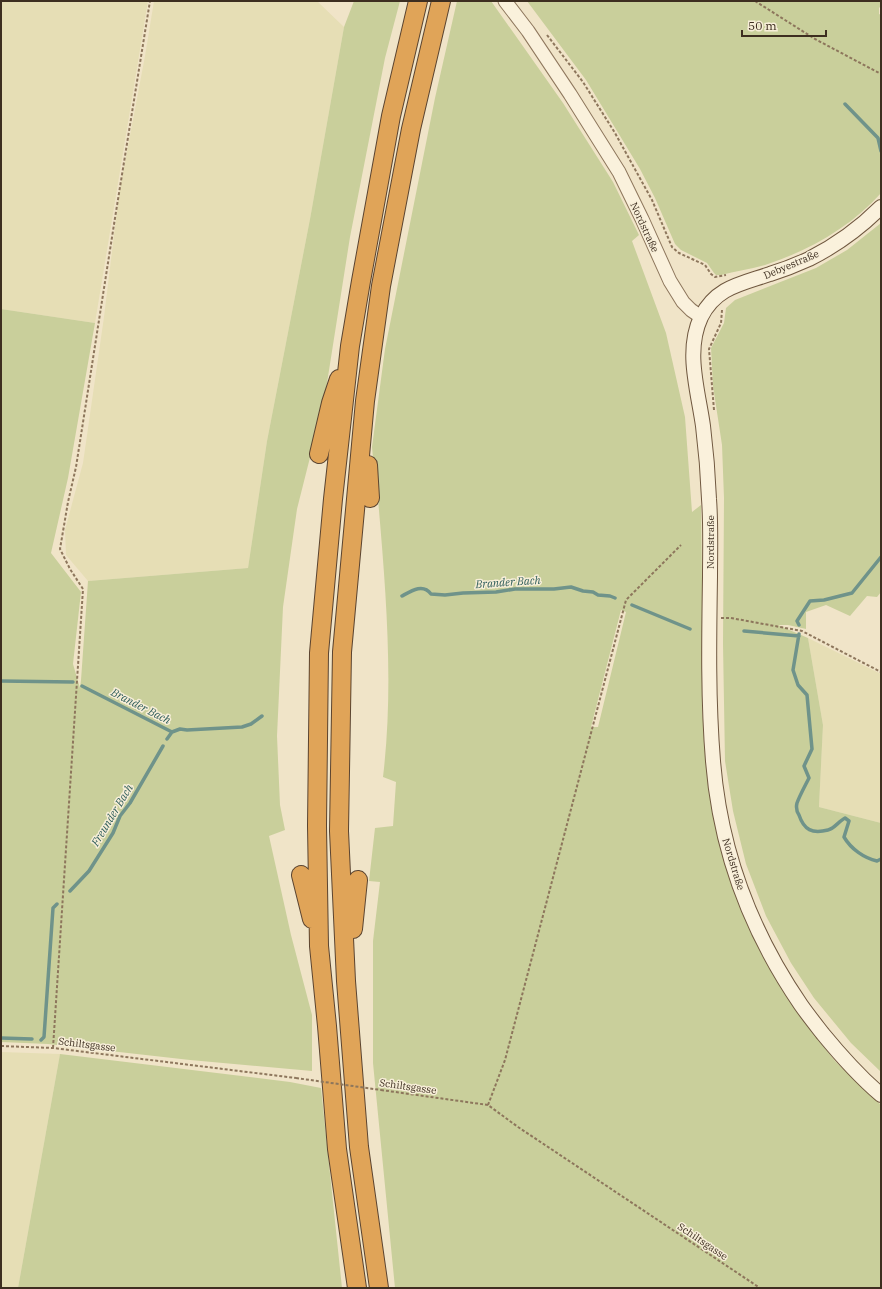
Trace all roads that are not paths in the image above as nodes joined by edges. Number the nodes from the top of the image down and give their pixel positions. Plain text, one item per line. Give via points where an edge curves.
1 (418, 1) edge
2 (441, 1) edge
3 (505, 1) edge
4 (881, 207) edge
5 (701, 317) junction
6 (350, 346) junction
7 (365, 401) junction
8 (318, 454) dead end
9 (370, 498) dead end
10 (301, 875) dead end
11 (358, 880) dead end
12 (319, 946) junction
13 (346, 981) junction
14 (881, 1095) edge
15 (357, 1288) edge
16 (379, 1288) edge

1 - 6 highway via 391,116
2 - 7 highway via 411,129 381,286
3 - 5 street, Nordstraße via 619,172 670,281 683,302
4 - 5 main road, Debyestraße via 841,240 809,259 734,285 719,295
5 - 14 main road, Nordstraße via 693,346 693,366 706,446 710,500 710,706 713,762 720,814 734,871 754,923 779,972 802,1007 841,1055
6 - 8 highway via 331,403
6 - 12 highway via 319,654
7 - 9 highway via 370,436
7 - 13 highway via 342,652 339,831
10 - 12 highway
11 - 13 highway
12 - 15 highway via 337,1149
13 - 16 highway via 359,1147

